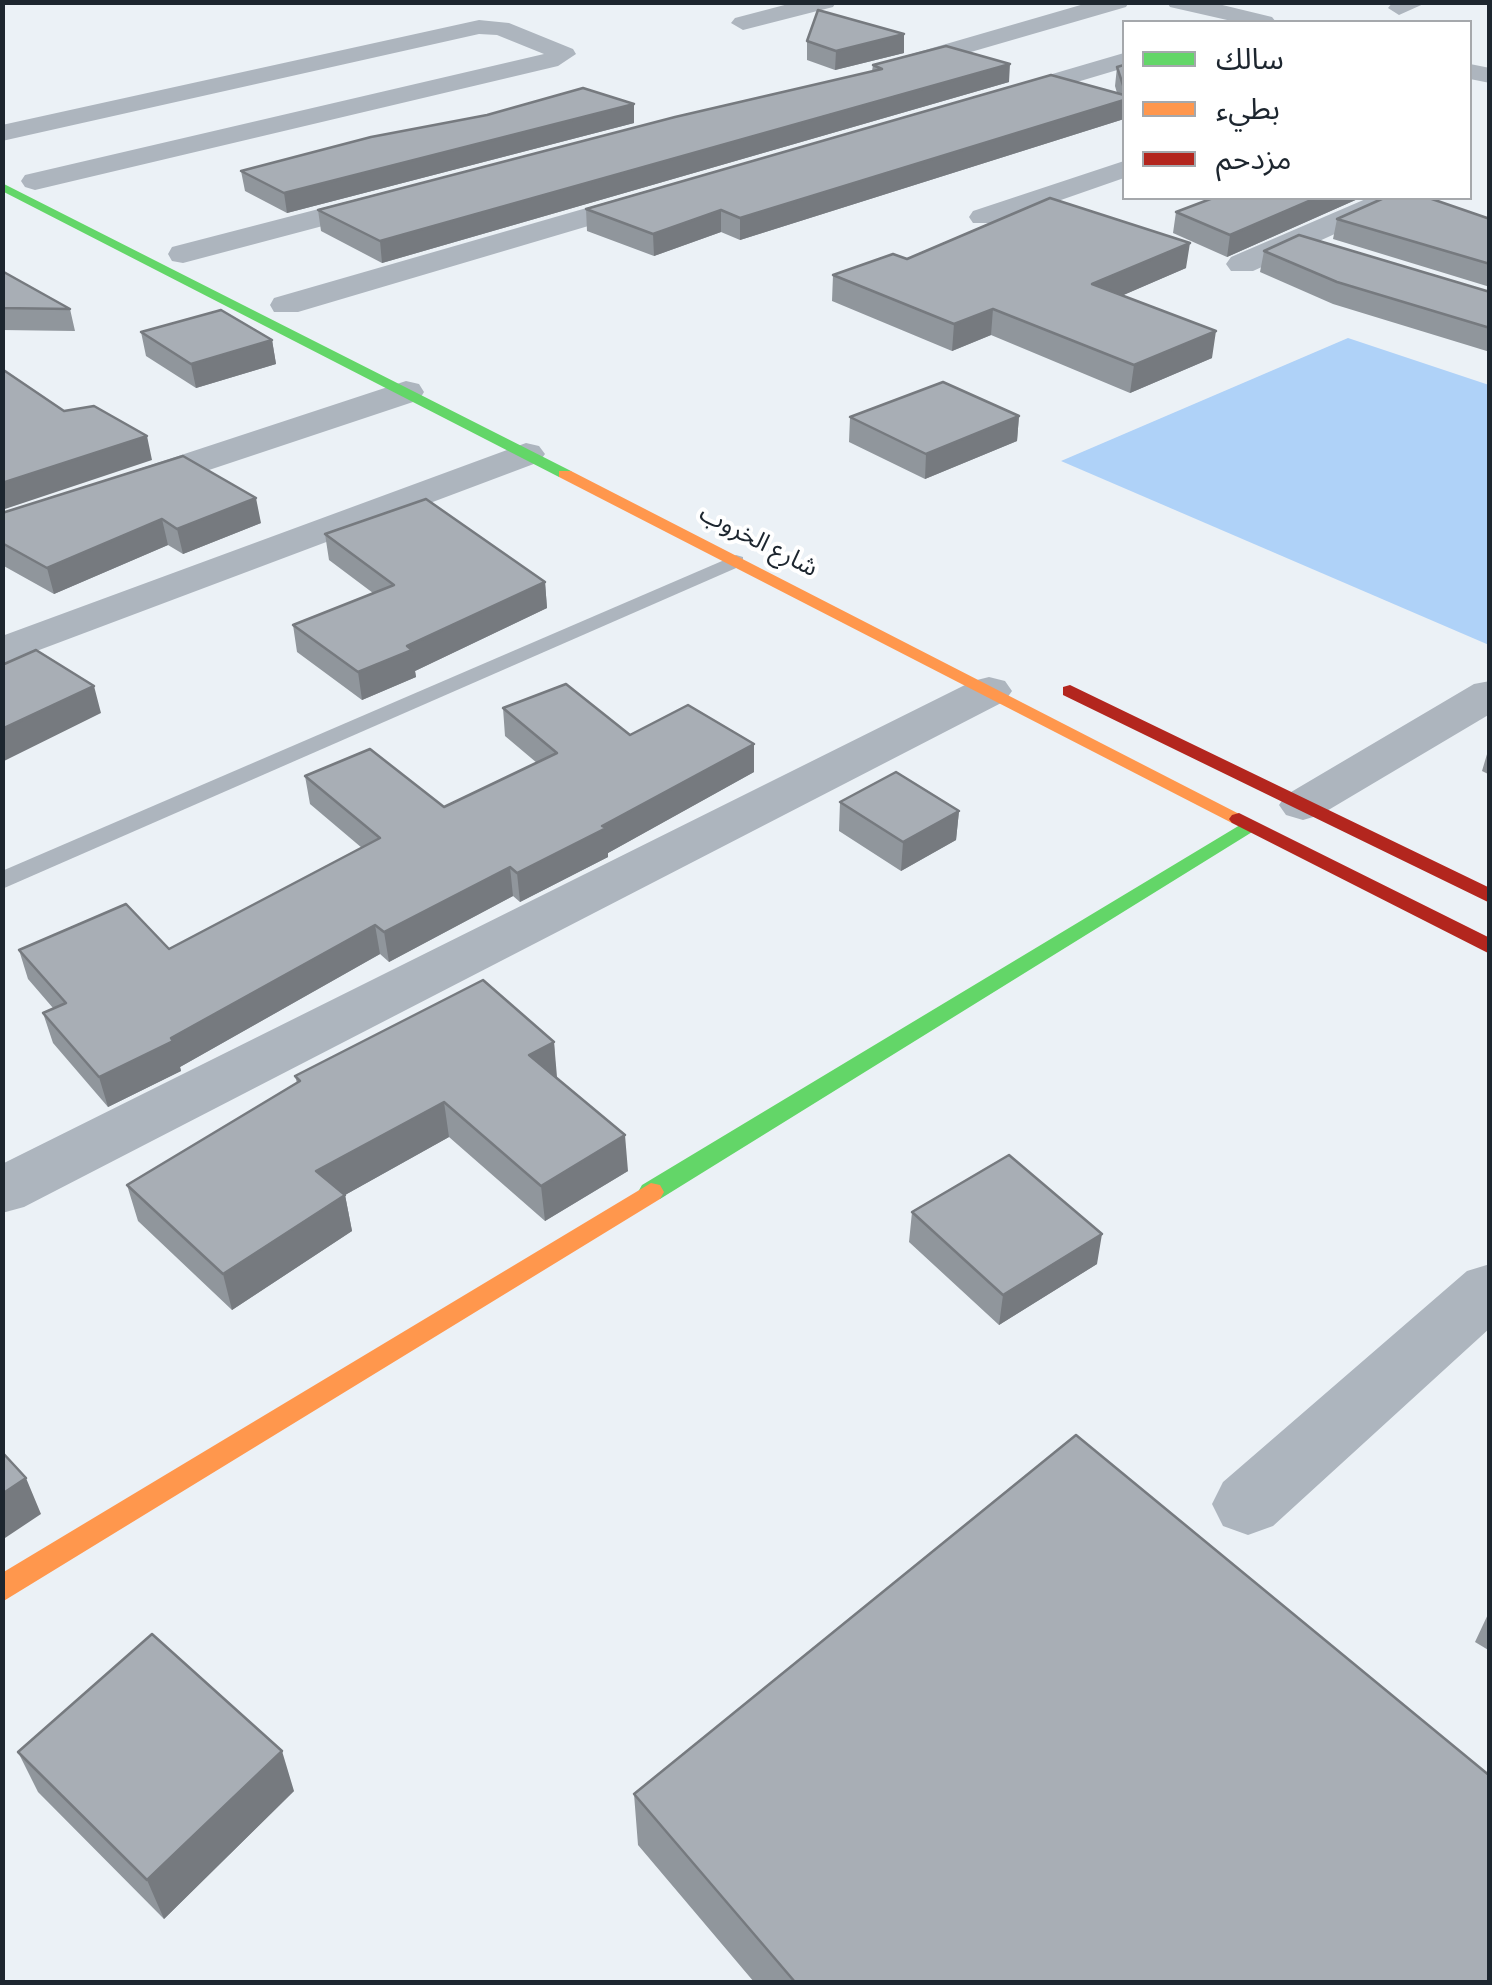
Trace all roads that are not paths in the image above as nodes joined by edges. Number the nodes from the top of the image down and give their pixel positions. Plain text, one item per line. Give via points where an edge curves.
1 (826, 2) edge
2 (1118, 2) edge
3 (1178, 2) edge
4 (1250, 20) edge
5 (743, 23) dead end
6 (964, 48) junction
7 (1122, 61) edge
8 (854, 77) edge
9 (1064, 78) junction
10 (960, 109) edge
11 (2, 133) edge
12 (2, 165) edge
13 (1122, 170) edge
14 (35, 181) junction
15 (2, 186) edge
16 (686, 188) edge
17 (415, 193) edge
18 (1387, 200) edge
19 (984, 217) dead end
20 (1294, 242) junction
21 (1329, 252) edge
22 (183, 254) junction
23 (1242, 264) dead end
24 (286, 305) junction
25 (322, 323) dead end
26 (406, 392) junction
27 (526, 454) junction
28 (2, 527) edge
29 (736, 561) junction
30 (7, 644) edge
31 (1054, 682) dead end
32 (989, 691) junction
33 (1490, 694) edge
34 (1303, 806) junction
35 (1250, 825) junction
36 (2, 881) edge
37 (1490, 897) edge
38 (1490, 947) edge
39 (2, 1192) edge
40 (1490, 1289) edge
41 (1248, 1504) dead end
42 (2, 1588) edge

1 - 5 street
2 - 6 street
3 - 4 street
6 - 8 street
6 - 9 street
7 - 9 street
9 - 10 street
11 - 14 street via 480,27 501,28 564,54
12 - 14 main road
13 - 19 street
14 - 22 main road
15 - 26 main road, شارع الخروب
16 - 24 street
17 - 22 street
18 - 20 street
20 - 21 street
20 - 23 street
22 - 24 main road
24 - 25 main road
26 - 27 main road, شارع الخروب
26 - 28 street
27 - 29 main road, شارع الخروب
27 - 30 street
29 - 32 main road, شارع الخروب
29 - 36 lane
31 - 34 main road
32 - 35 main road, شارع الخروب
32 - 39 street
33 - 34 street
34 - 37 main road
35 - 38 main road, شارع الخروب
35 - 42 main road
40 - 41 street

